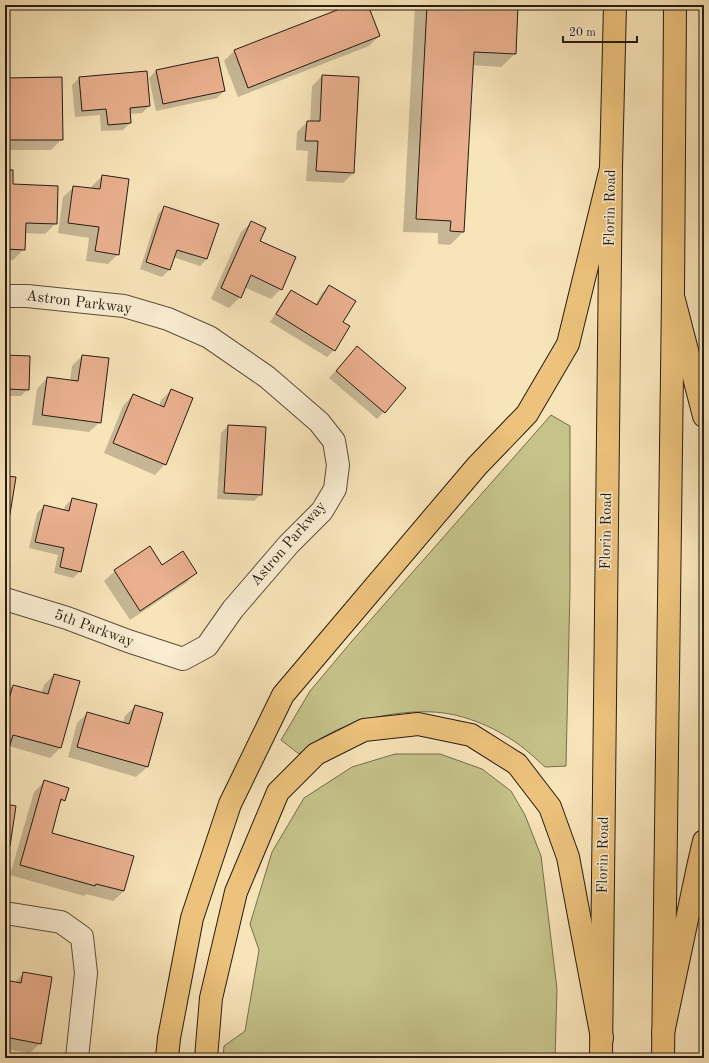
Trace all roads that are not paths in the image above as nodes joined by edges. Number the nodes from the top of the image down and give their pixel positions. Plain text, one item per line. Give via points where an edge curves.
1 (615, 5) edge
2 (675, 5) edge
3 (612, 168) junction
4 (5, 296) edge
5 (673, 296) junction
6 (704, 416) edge
7 (5, 599) edge
8 (183, 659) joint
9 (704, 841) edge
10 (5, 913) edge
11 (663, 1033) junction
12 (602, 1048) edge
13 (77, 1058) edge
14 (167, 1058) edge
15 (206, 1058) edge
16 (663, 1058) edge

1 - 3 main road, Florin Road
2 - 5 main road
3 - 12 main road, Florin Road
3 - 14 main road via 568,344 526,414 477,466 283,695 230,804 192,918
4 - 8 street, Astron Parkway via 124,306 168,319 209,337 267,377 319,422 334,441 338,465 335,489 322,511 289,544 233,609 207,646
5 - 6 main road
5 - 11 main road
7 - 8 street, 5th Parkway via 68,618
9 - 11 main road
10 - 13 street via 60,922 82,937 86,973
11 - 16 main road
12 - 15 main road via 568,858 550,807 517,764 471,736 418,724 364,730 316,754 278,792 236,892 211,998

